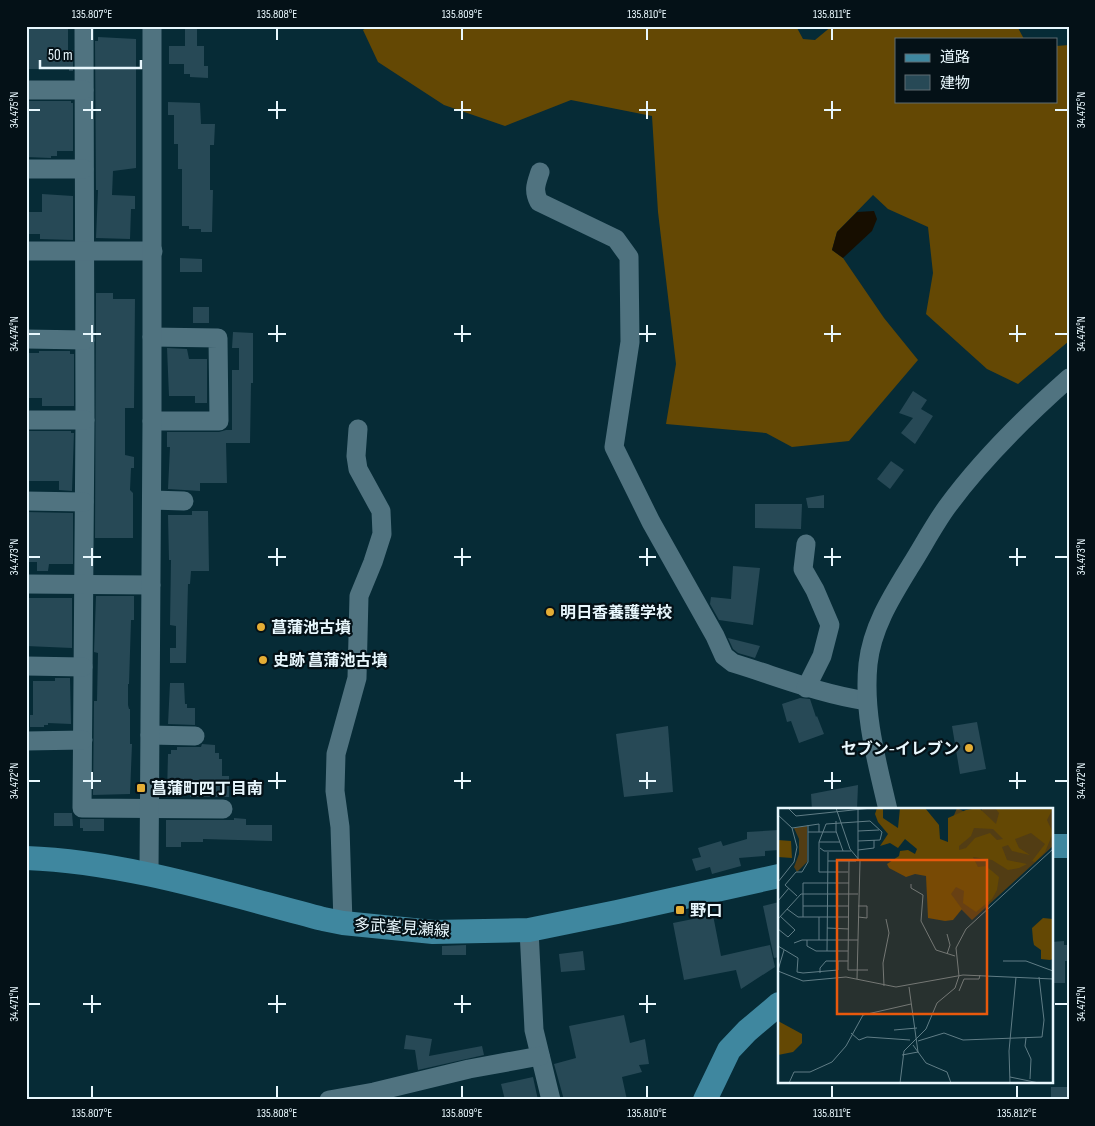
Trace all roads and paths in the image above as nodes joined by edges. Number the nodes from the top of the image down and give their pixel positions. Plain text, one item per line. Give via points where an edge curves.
1 (84, 26) edge
2 (152, 26) edge
3 (26, 90) edge
4 (84, 90) junction
5 (26, 169) edge
6 (84, 169) junction
7 (540, 172) dead end
8 (26, 251) edge
9 (84, 251) junction
10 (152, 251) junction
11 (152, 337) junction
12 (26, 339) edge
13 (85, 340) junction
14 (1069, 378) edge
15 (26, 420) edge
16 (85, 420) junction
17 (152, 421) junction
18 (358, 429) dead end
19 (152, 500) junction
20 (26, 501) edge
21 (184, 501) dead end
22 (84, 502) junction
23 (806, 544) dead end
24 (26, 584) edge
25 (83, 584) junction
26 (151, 585) junction
27 (26, 666) edge
28 (83, 666) junction
29 (806, 688) junction
30 (867, 701) junction
31 (150, 735) junction
32 (195, 736) dead end
33 (26, 740) edge
34 (83, 740) junction
35 (150, 808) junction
36 (888, 808) edge
37 (223, 809) dead end
38 (1052, 846) edge
39 (1069, 846) edge
40 (26, 858) edge
41 (149, 874) junction
42 (778, 876) edge
43 (344, 923) junction
44 (528, 930) junction
45 (778, 1005) edge
46 (540, 1056) junction
47 (329, 1100) edge
48 (552, 1100) edge
49 (705, 1100) edge

1 - 4 street
2 - 10 street
3 - 4 street
4 - 6 street
5 - 6 street
6 - 9 street
7 - 29 street via 535,194 540,202 616,239 629,257 630,342 614,447 651,522 716,636 724,656
8 - 9 street
9 - 10 street
9 - 13 street
10 - 11 street
11 - 17 street
11 - 17 street via 218,338 219,421
12 - 13 street
13 - 16 street
14 - 30 street via 1015,428 955,497 906,572 891,596 870,648
15 - 16 street
16 - 22 street
17 - 19 street
18 - 43 street via 358,469 380,511 382,534 359,596 357,678 336,754 335,792 340,827
19 - 21 street
19 - 26 street
20 - 22 street
22 - 25 street
23 - 29 street via 803,569 830,625 822,656
24 - 25 street
25 - 26 street
25 - 28 street
26 - 31 street
27 - 28 street
28 - 34 street
29 - 30 street
30 - 36 street via 870,730
31 - 32 street
31 - 35 street
33 - 34 street
34 - 35 street via 82,808
35 - 37 street
35 - 41 street
38 - 39 main road
40 - 41 main road, 多武峯見瀬線 via 63,859
41 - 43 main road, 多武峯見瀬線
42 - 44 main road, 多武峯見瀬線
43 - 44 main road, 多武峯見瀬線 via 433,932
44 - 46 street via 534,1030
45 - 49 main road via 729,1050
46 - 47 street
46 - 48 street

